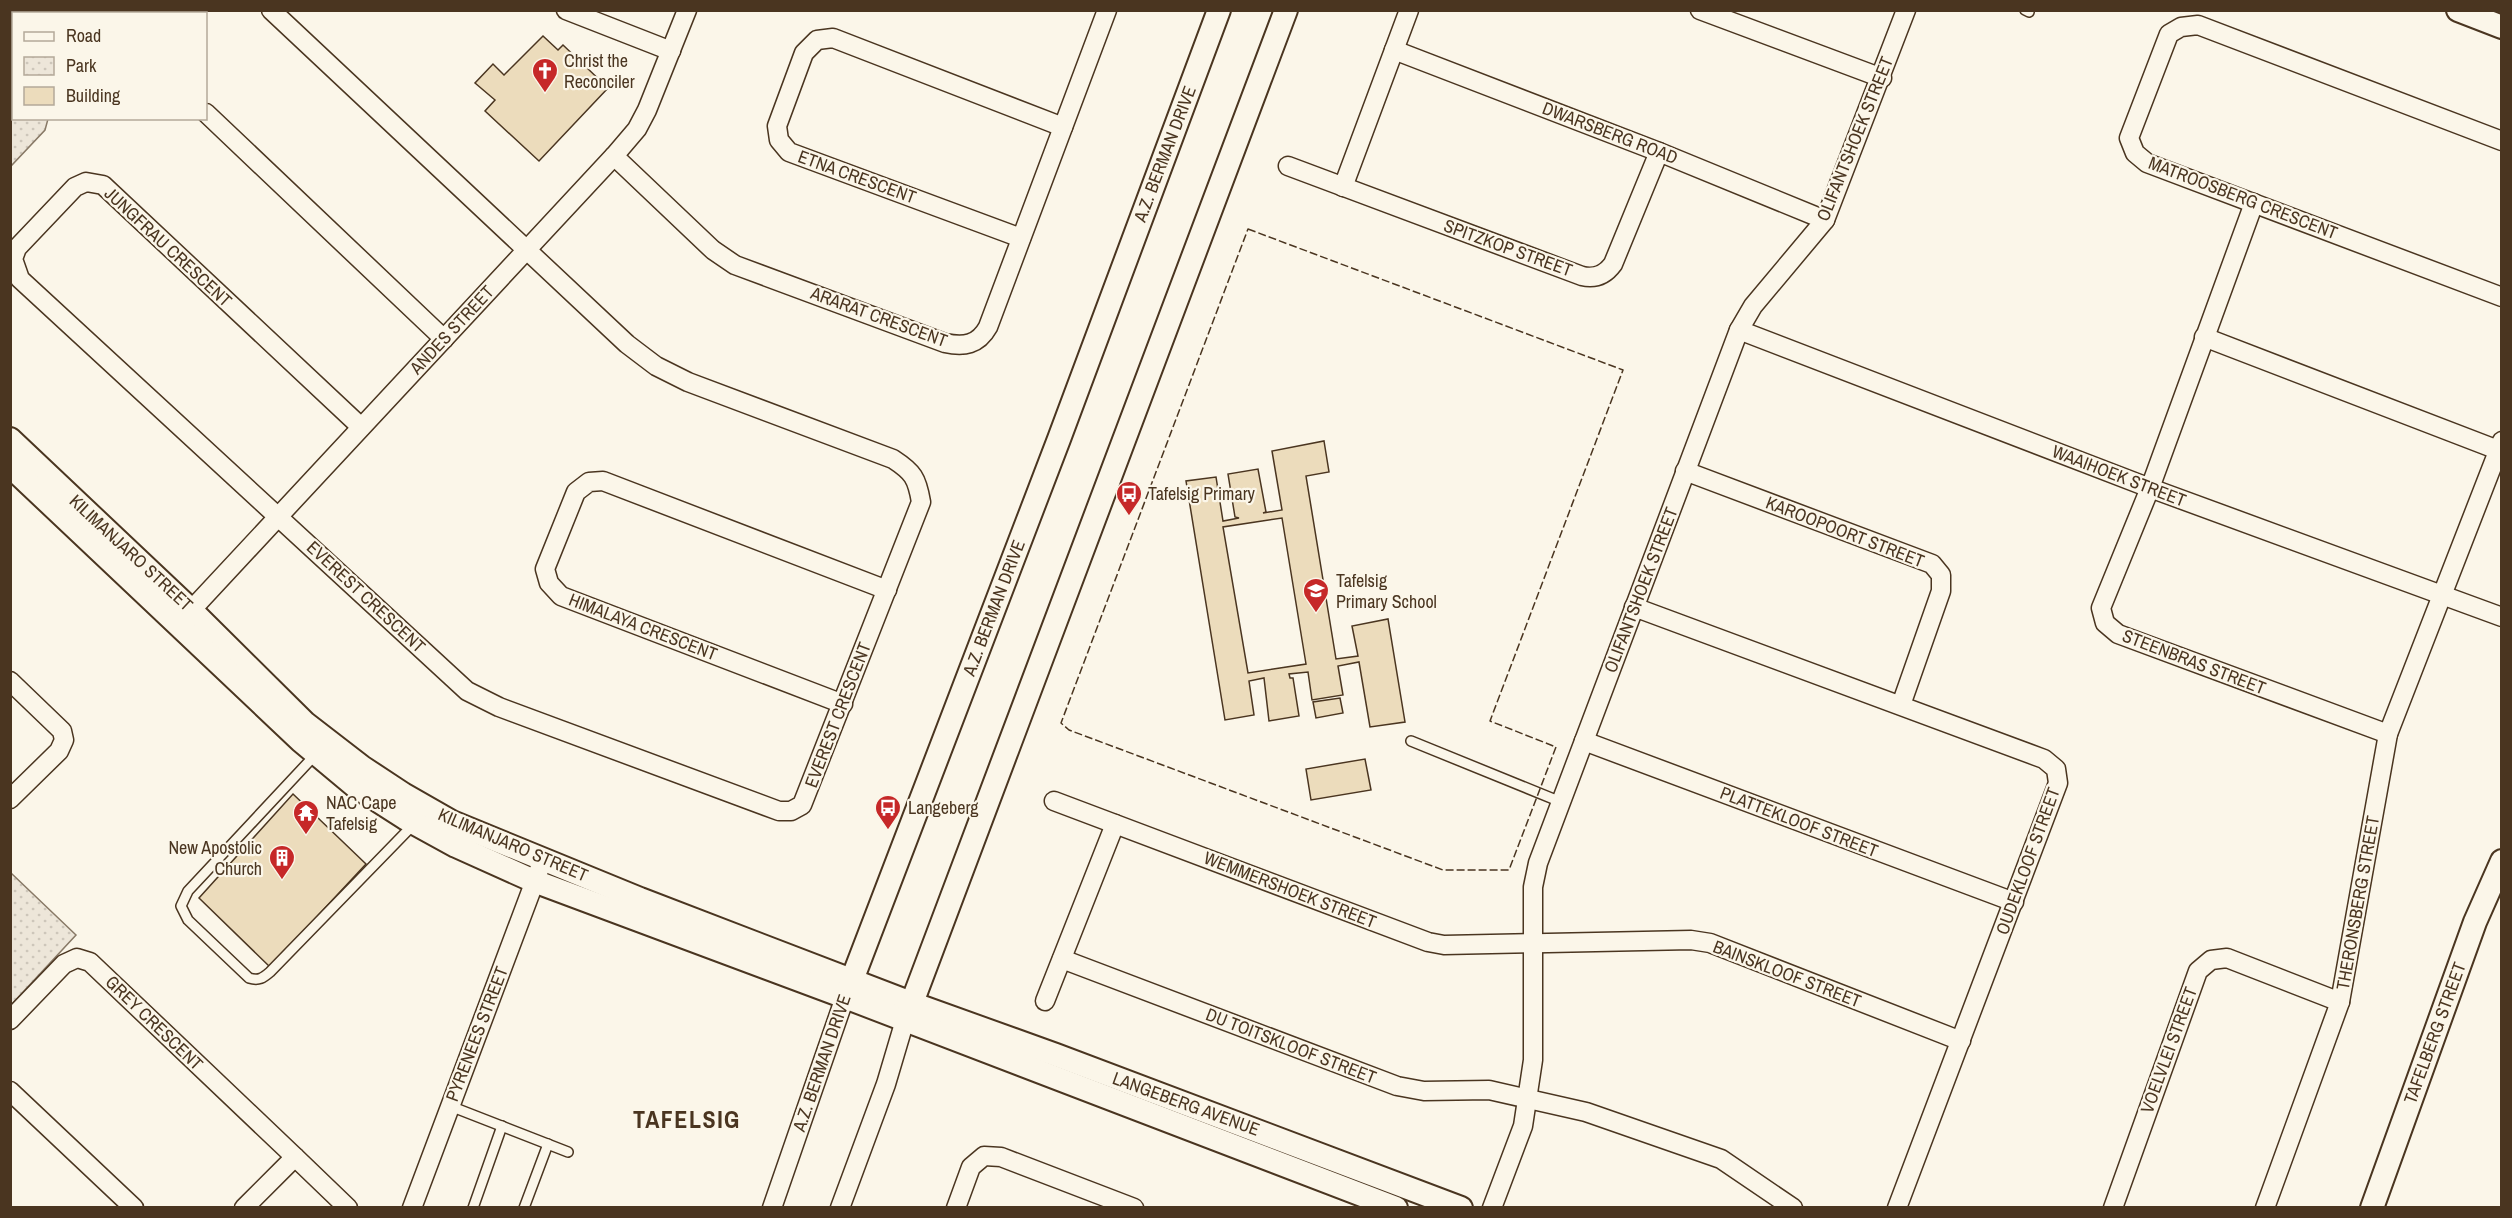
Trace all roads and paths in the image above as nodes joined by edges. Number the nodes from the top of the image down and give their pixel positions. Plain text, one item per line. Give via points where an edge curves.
1 (271, 10) edge
2 (566, 10) edge
3 (687, 10) edge
4 (1220, 10) edge
5 (1286, 10) edge
6 (1409, 10) edge
7 (1700, 10) edge
8 (1906, 10) edge
9 (2458, 10) edge
10 (1106, 11) edge
11 (2502, 27) edge
12 (1394, 50) junction
13 (671, 51) junction
14 (1882, 78) junction
15 (207, 114) edge
16 (1064, 127) junction
17 (2502, 141) edge
18 (1659, 152) junction
19 (614, 156) junction
20 (1288, 166) dead end
21 (1343, 187) junction
22 (2254, 203) junction
23 (1825, 220) junction
24 (1021, 238) junction
25 (526, 250) junction
26 (2502, 297) edge
27 (1739, 330) junction
28 (2204, 337) junction
29 (444, 339) junction
30 (361, 427) junction
31 (10, 439) edge
32 (2500, 446) edge
33 (10, 466) edge
34 (1685, 471) junction
35 (2150, 488) junction
36 (280, 516) junction
37 (887, 590) junction
38 (2442, 596) junction
39 (1634, 607) junction
40 (184, 617) junction
41 (2502, 617) edge
42 (10, 681) edge
43 (843, 704) junction
44 (1901, 705) junction
45 (2388, 734) junction
46 (1411, 741) dead end
47 (1584, 741) junction
48 (316, 754) junction
49 (10, 799) edge
50 (1054, 801) dead end
51 (1561, 802) junction
52 (415, 823) junction
53 (1115, 824) junction
54 (543, 860) junction
55 (2502, 861) edge
56 (534, 881) junction
57 (2014, 902) junction
58 (1534, 943) junction
59 (1062, 959) junction
60 (848, 988) junction
61 (1045, 1001) dead end
62 (2340, 1002) junction
63 (908, 1012) junction
64 (10, 1020) edge
65 (1961, 1041) junction
66 (10, 1091) edge
67 (1527, 1097) junction
68 (450, 1106) junction
69 (502, 1126) junction
70 (548, 1144) junction
71 (568, 1152) dead end
72 (295, 1157) junction
73 (1115, 1204) edge
74 (134, 1208) edge
75 (244, 1208) edge
76 (348, 1208) edge
77 (412, 1208) edge
78 (473, 1208) edge
79 (524, 1208) edge
80 (772, 1208) edge
81 (840, 1208) edge
82 (956, 1208) edge
83 (1134, 1208) edge
84 (1396, 1208) edge
85 (1461, 1208) edge
86 (1492, 1208) edge
87 (1793, 1208) edge
88 (1897, 1208) edge
89 (2113, 1208) edge
90 (2265, 1208) edge
91 (2372, 1208) edge

1 - 25 street, EVEREST CRESCENT
2 - 13 street
3 - 13 street, ANDES STREET
4 - 60 street, A.Z. BERMAN DRIVE
5 - 63 street
6 - 12 street
7 - 14 street
8 - 14 street, OLIFANTSHOEK STREET
9 - 11 street
10 - 16 street, ARARAT CRESCENT
12 - 18 street, DWARSBERG ROAD
12 - 21 street
13 - 19 street, ANDES STREET via 637,129
14 - 23 street, OLIFANTSHOEK STREET
15 - 29 street
16 - 24 street, ARARAT CRESCENT
16 - 24 street, ETNA CRESCENT via 832,38 817,40 804,53 777,126 779,140 789,152
17 - 22 street, MATROOSBERG CRESCENT via 2198,25 2181,27 2169,34 2129,138 2135,153 2147,163
18 - 21 street, SPITZKOP STREET via 1612,264 1605,273 1593,277
18 - 23 street, DWARSBERG ROAD
19 - 24 street, ARARAT CRESCENT via 713,250 735,264 958,346 969,345 984,334
19 - 25 street, ANDES STREET
20 - 21 street, SPITZKOP STREET
22 - 26 street, MATROOSBERG CRESCENT
22 - 28 street, STEENBRAS STREET
23 - 27 street, OLIFANTSHOEK STREET via 1753,306
25 - 29 street, ANDES STREET
25 - 37 street, EVEREST CRESCENT via 656,366 688,382 893,459 907,468 918,481 921,502
27 - 34 street, OLIFANTSHOEK STREET
27 - 35 street, WAAIHOEK STREET
28 - 32 street
28 - 35 street, STEENBRAS STREET
29 - 30 street, ANDES STREET
30 - 36 street, ANDES STREET
30 - 36 street, JUNGFRAU CRESCENT via 103,185 86,182 75,187 17,248 13,259 20,279
31 - 40 street, KILIMANJARO STREET
32 - 38 street, THERONSBERG STREET
33 - 40 street, KILIMANJARO STREET
34 - 39 street, OLIFANTSHOEK STREET
34 - 44 street, KAROOPOORT STREET via 1932,564 1941,575 1941,591
35 - 38 street, WAAIHOEK STREET
35 - 45 street, STEENBRAS STREET via 2101,608 2105,623 2118,634
36 - 40 street, ANDES STREET
36 - 43 street, EVEREST CRESCENT via 467,691 499,707 779,811 791,811 805,800
37 - 43 street, EVEREST CRESCENT
37 - 43 street, HIMALAYA CRESCENT via 603,481 589,482 576,492 545,568 549,583 561,596
38 - 41 street, WAAIHOEK STREET
38 - 45 street, THERONSBERG STREET
39 - 44 street, OUDEKLOOF STREET
39 - 47 street, OLIFANTSHOEK STREET
40 - 48 street, KILIMANJARO STREET
40 - 54 street, KILIMANJARO STREET via 305,723 362,767 452,822
42 - 49 street via 62,730 64,740 59,751
44 - 57 street, OUDEKLOOF STREET via 2044,759 2056,769 2058,783
45 - 62 street, THERONSBERG STREET
46 - 51 lane
47 - 51 street, OLIFANTSHOEK STREET
47 - 57 street, PLATTEKLOOF STREET
48 - 52 street, KILIMANJARO STREET via 356,786
48 - 52 lane via 188,891 181,906 188,920 249,978 256,980 270,972
50 - 53 street, WEMMERSHOEK STREET
51 - 58 street, OLIFANTSHOEK STREET via 1533,887
52 - 56 street, KILIMANJARO STREET
53 - 58 street, WEMMERSHOEK STREET via 1428,942
53 - 59 street
54 - 56 street, PYRENEES STREET
54 - 60 street, KILIMANJARO STREET
55 - 91 street, TAFELBERG STREET via 2475,922
56 - 60 street, KILIMANJARO STREET
56 - 68 street, PYRENEES STREET
57 - 65 street, OUDEKLOOF STREET
58 - 65 street, BAINSKLOOF STREET via 1710,943
58 - 67 street, OLIFANTSHOEK STREET via 1533,1060
59 - 61 street
59 - 67 street, DU TOITSKLOOF STREET via 1397,1086 1424,1091 1490,1090
60 - 63 street
60 - 80 street, A.Z. BERMAN DRIVE
62 - 89 street, VOELVLEI STREET via 2227,958 2211,960 2198,971
62 - 90 street, THERONSBERG STREET
63 - 81 street
63 - 84 street, LANGEBERG AVENUE
63 - 85 street, LANGEBERG AVENUE via 1067,1059
64 - 72 street, GREY CRESCENT via 68,961 77,958 90,962
65 - 88 street, OUDEKLOOF STREET
66 - 74 street
67 - 86 street, OLIFANTSHOEK STREET via 1523,1126
67 - 87 street, DU TOITSKLOOF STREET via 1586,1112 1721,1159
68 - 69 lane
68 - 77 street, PYRENEES STREET
69 - 70 lane
69 - 78 lane
70 - 71 lane
70 - 79 lane
72 - 75 street
72 - 76 street, GREY CRESCENT
73 - 82 street via 1001,1157 984,1156 971,1167
73 - 83 street

